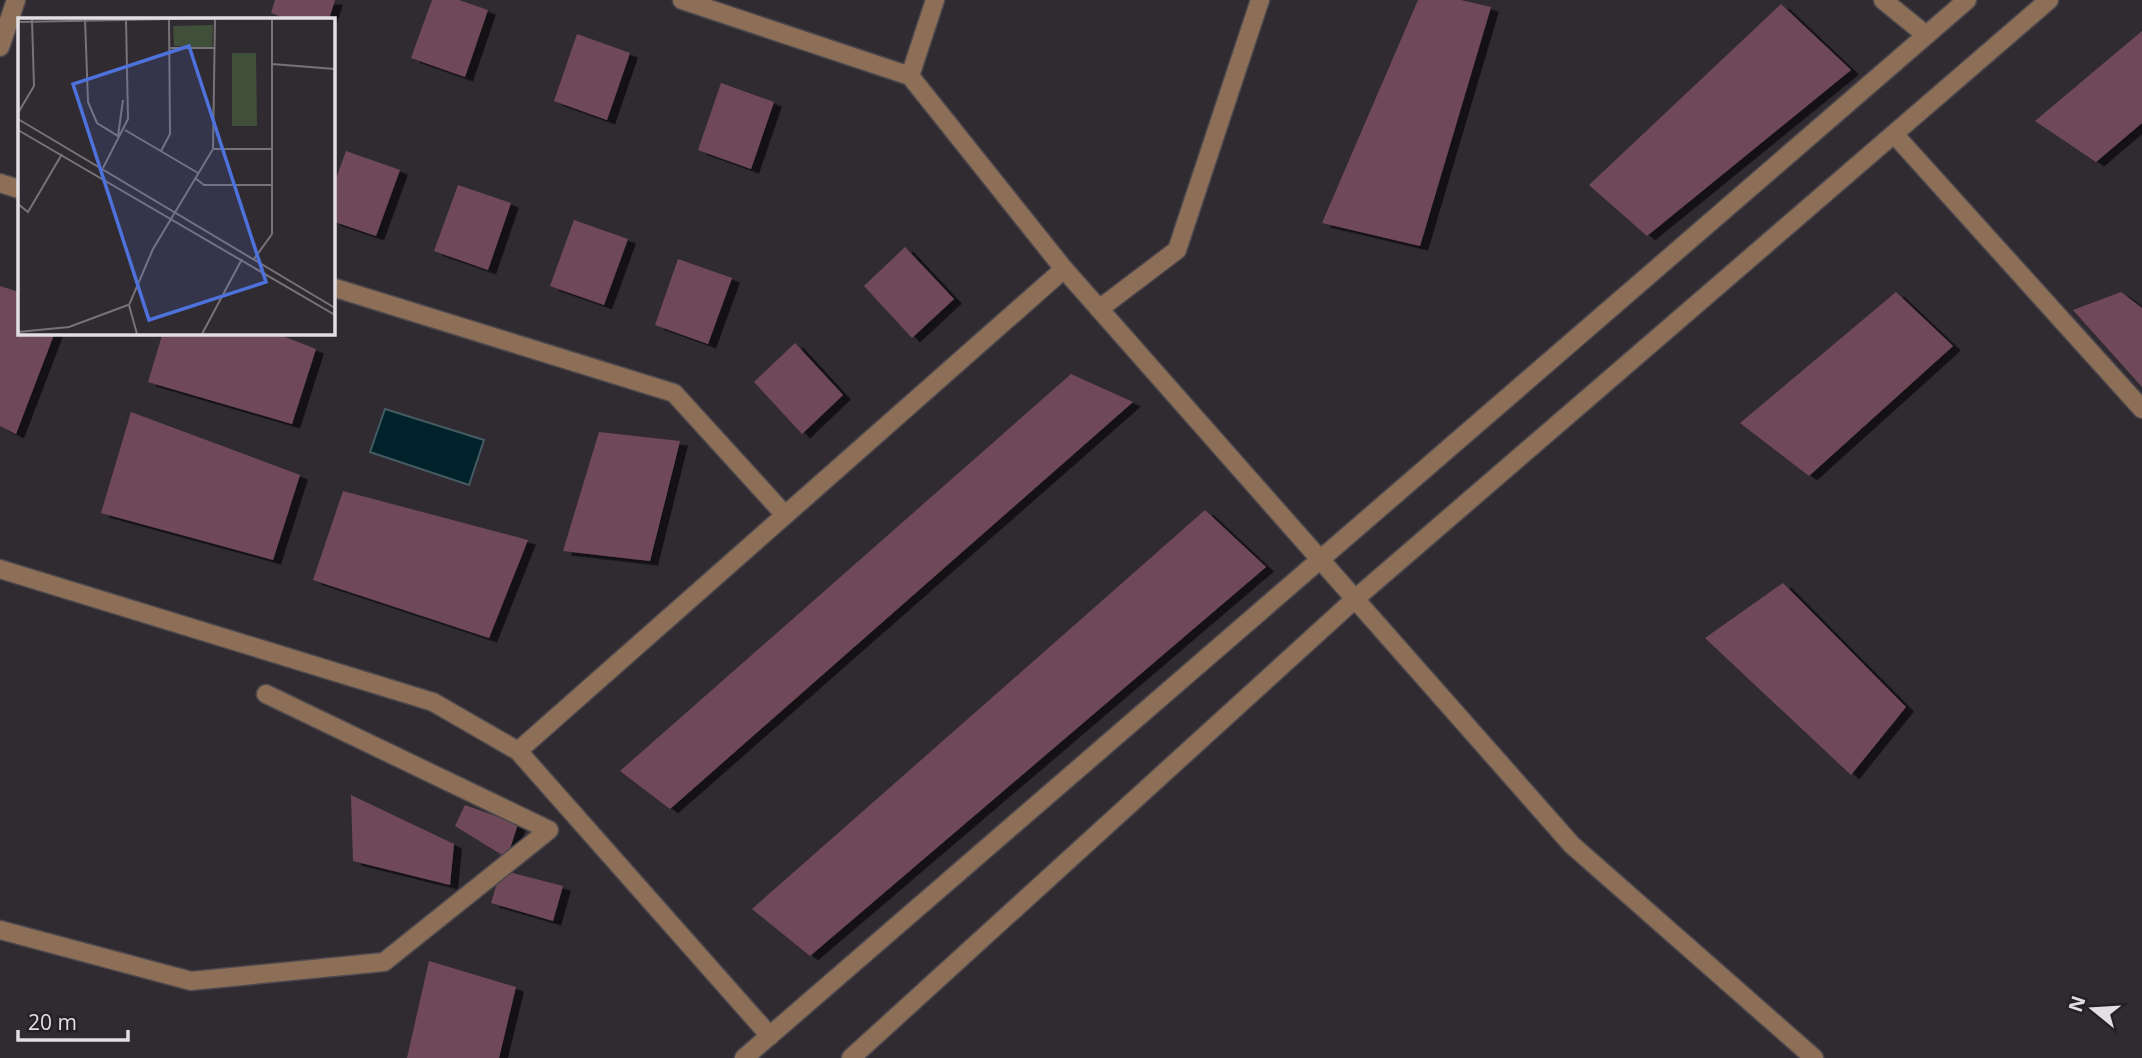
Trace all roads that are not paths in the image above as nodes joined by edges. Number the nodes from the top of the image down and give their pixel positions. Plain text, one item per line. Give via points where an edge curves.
1 (16, 0) edge
2 (682, 0) edge
3 (935, 0) edge
4 (1260, 0) edge
5 (1883, 0) edge
6 (1967, 0) edge
7 (2049, 0) edge
8 (1926, 35) junction
9 (0, 47) edge
10 (909, 76) junction
11 (1894, 134) junction
12 (0, 183) edge
13 (18, 188) edge
14 (1064, 269) junction
15 (334, 287) edge
16 (1099, 309) junction
17 (2142, 409) edge
18 (785, 516) junction
19 (1321, 561) junction
20 (0, 569) edge
21 (1356, 599) junction
22 (266, 694) dead end
23 (517, 751) junction
24 (0, 930) edge
25 (770, 1036) junction
26 (744, 1058) edge
27 (851, 1058) edge
28 (1814, 1058) edge

1 - 9 street
2 - 10 street
3 - 10 street
4 - 16 street via 1177,250
5 - 8 street
6 - 8 street
7 - 11 street
8 - 19 street
10 - 14 street
11 - 17 street
11 - 21 street
12 - 13 street
14 - 16 street
14 - 18 street
15 - 18 street via 674,393
16 - 19 street
18 - 23 street
19 - 21 street
19 - 25 street
20 - 23 street via 433,702
21 - 27 street
21 - 28 street via 1573,845
22 - 24 street via 549,831 384,962 191,981
23 - 25 street
25 - 26 street

